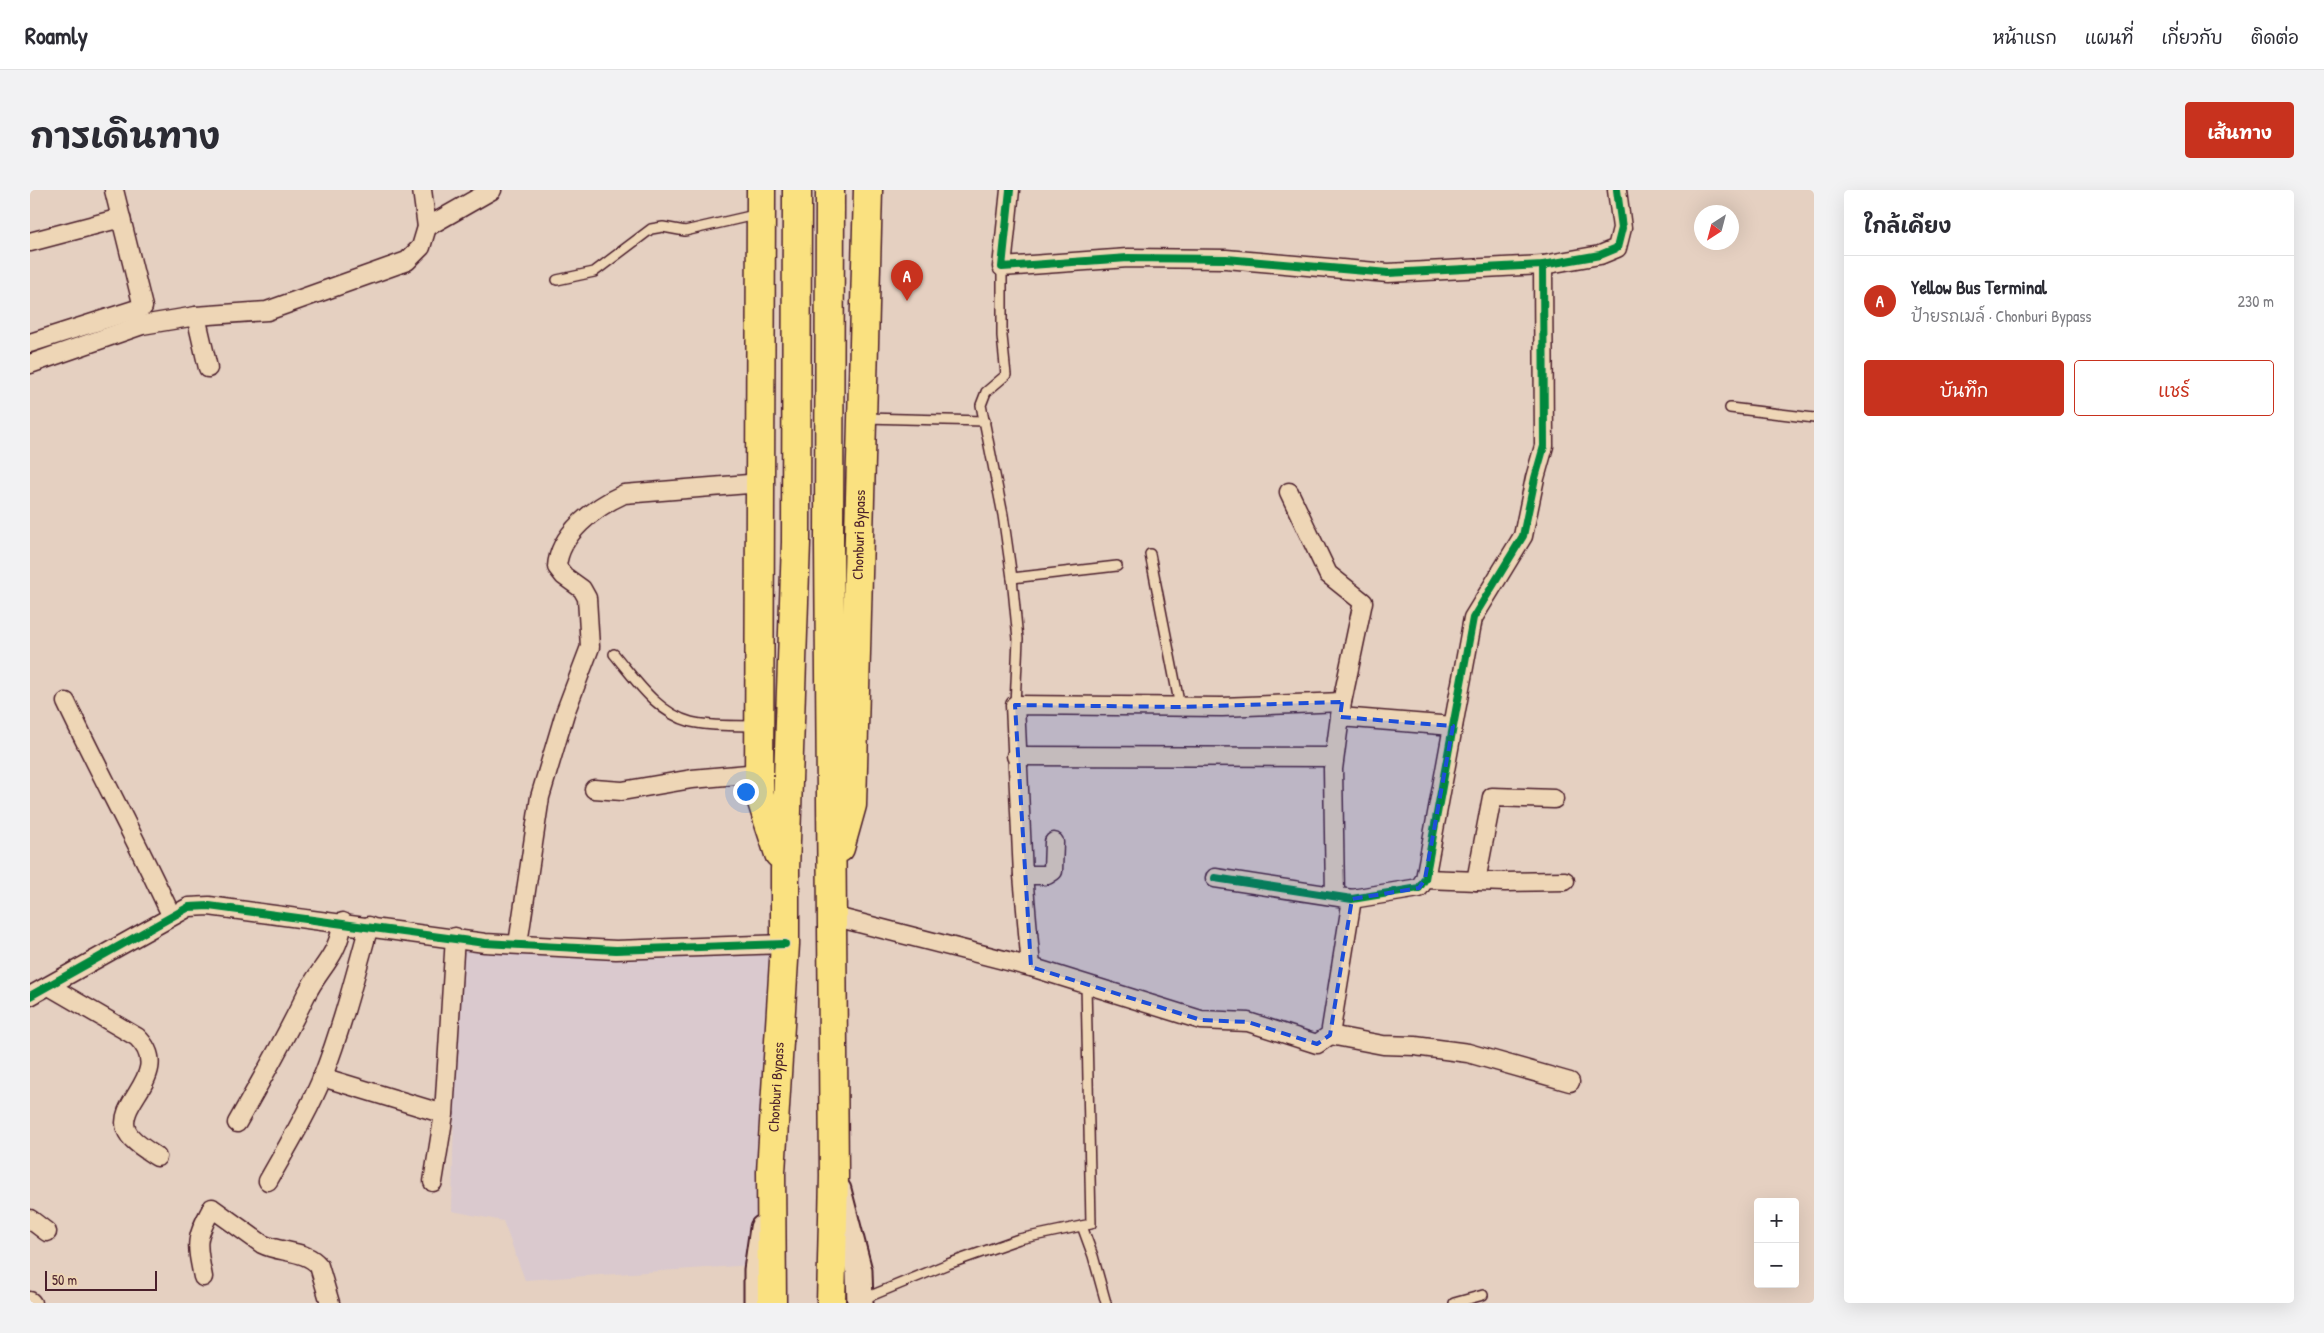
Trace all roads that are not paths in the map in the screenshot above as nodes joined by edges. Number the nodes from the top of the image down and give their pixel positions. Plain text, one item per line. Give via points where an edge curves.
1 (114, 190) edge
2 (422, 190) edge
3 (492, 190) edge
4 (797, 190) edge
5 (830, 190) edge
6 (868, 190) edge
7 (1010, 190) edge
8 (1617, 190) edge
9 (761, 202) edge
10 (121, 218) junction
11 (426, 227) junction
12 (30, 242) edge
13 (1543, 265) junction
14 (1002, 267) junction
15 (557, 280) dead end
16 (196, 316) junction
17 (30, 343) edge
18 (30, 364) edge
19 (208, 368) dead end
20 (1730, 408) dead end
21 (861, 418) junction
22 (1814, 418) edge
23 (985, 421) junction
24 (761, 483) junction
25 (1289, 492) dead end
26 (1150, 554) dead end
27 (1117, 566) dead end
28 (1012, 578) junction
29 (614, 654) dead end
30 (66, 702) dead end
31 (1015, 705) junction
32 (1180, 707) junction
33 (1341, 710) junction
34 (759, 726) junction
35 (1453, 726) junction
36 (1016, 756) junction
37 (1334, 757) junction
38 (759, 773) junction
39 (594, 788) dead end
40 (1554, 799) dead end
41 (1054, 842) dead end
42 (785, 870) junction
43 (1023, 875) junction
44 (832, 876) junction
45 (1215, 878) dead end
46 (1425, 879) junction
47 (1476, 881) junction
48 (1565, 881) dead end
49 (1335, 896) junction
50 (1352, 899) junction
51 (171, 915) junction
52 (832, 916) junction
53 (343, 922) junction
54 (369, 926) junction
55 (455, 937) junction
56 (518, 944) junction
57 (785, 944) junction
58 (1031, 967) junction
59 (1086, 984) junction
60 (49, 986) junction
61 (30, 996) edge
62 (1330, 1035) junction
63 (322, 1076) junction
64 (1570, 1082) dead end
65 (444, 1114) junction
66 (237, 1123) dead end
67 (157, 1157) dead end
68 (771, 1172) junction
69 (834, 1176) junction
70 (268, 1181) dead end
71 (433, 1182) dead end
72 (30, 1219) edge
73 (1082, 1226) junction
74 (47, 1232) dead end
75 (203, 1277) dead end
76 (1483, 1295) dead end
77 (860, 1301) edge
78 (330, 1303) edge
79 (757, 1303) edge
80 (772, 1303) edge
81 (831, 1303) edge
82 (1106, 1303) edge
83 (1454, 1303) edge

1 - 10 street
2 - 11 street
3 - 11 street
4 - 42 highway, Chonburi Bypass via 796,542
5 - 44 highway, Chonburi Bypass
6 - 21 highway, Chonburi Bypass
7 - 14 street
8 - 13 street via 1622,228 1617,248 1600,255
9 - 15 lane via 685,232 663,227 651,229 594,272
9 - 24 highway, Chonburi Bypass
10 - 12 street
10 - 17 street via 143,306
11 - 16 street via 422,248 407,261 267,311
13 - 14 street via 1388,273 1226,259 1128,258
13 - 35 street via 1544,446 1523,536 1473,618
14 - 23 lane via 1002,336 1006,375 986,392 981,404
16 - 18 street via 142,326
16 - 19 street
20 - 22 lane
21 - 23 lane
21 - 44 highway, Chonburi Bypass via 852,805
23 - 28 lane
24 - 34 highway, Chonburi Bypass
24 - 56 street via 624,494 606,502 580,524 563,545 557,567 582,589 587,598 590,647 565,713 540,797
25 - 33 street via 1328,574 1363,602
26 - 32 lane
27 - 28 lane
28 - 31 lane via 1018,638
29 - 34 lane via 647,693 673,715 692,722
30 - 51 street
31 - 32 street
31 - 36 street
32 - 33 street
33 - 35 street
33 - 37 street
34 - 38 highway, Chonburi Bypass
35 - 46 street
36 - 37 street
36 - 43 street
37 - 49 street
38 - 39 street via 692,779 622,791
38 - 42 highway, Chonburi Bypass via 759,793
40 - 47 street via 1492,796
41 - 43 street via 1053,871 1047,875
42 - 57 highway, Chonburi Bypass
43 - 58 street
44 - 52 highway, Chonburi Bypass
45 - 49 street
46 - 47 street
46 - 50 street via 1419,888
47 - 48 street
49 - 50 street
50 - 62 street
51 - 53 street via 189,906 209,906
51 - 60 street
52 - 58 street
52 - 69 highway, Chonburi Bypass
53 - 54 street
53 - 66 street via 340,941 305,996
54 - 55 street
54 - 63 street via 345,1014
55 - 56 street
55 - 65 street
56 - 57 street via 616,950
57 - 68 highway, Chonburi Bypass
58 - 59 street
59 - 62 street via 1201,1020 1248,1022 1317,1044
59 - 73 lane via 1091,1224
60 - 61 street
60 - 67 street via 137,1037 146,1046 149,1052 148,1072 125,1123 133,1139
62 - 64 street via 1383,1045 1468,1053
63 - 65 street
63 - 70 street via 308,1109
65 - 71 street
68 - 79 main road via 757,1270
68 - 80 highway, Chonburi Bypass
69 - 77 main road via 859,1271
69 - 81 highway, Chonburi Bypass
72 - 74 street
73 - 77 lane via 1019,1239 948,1264
73 - 82 lane
75 - 78 street via 199,1232 212,1208 262,1244 309,1256 319,1266
76 - 83 lane

